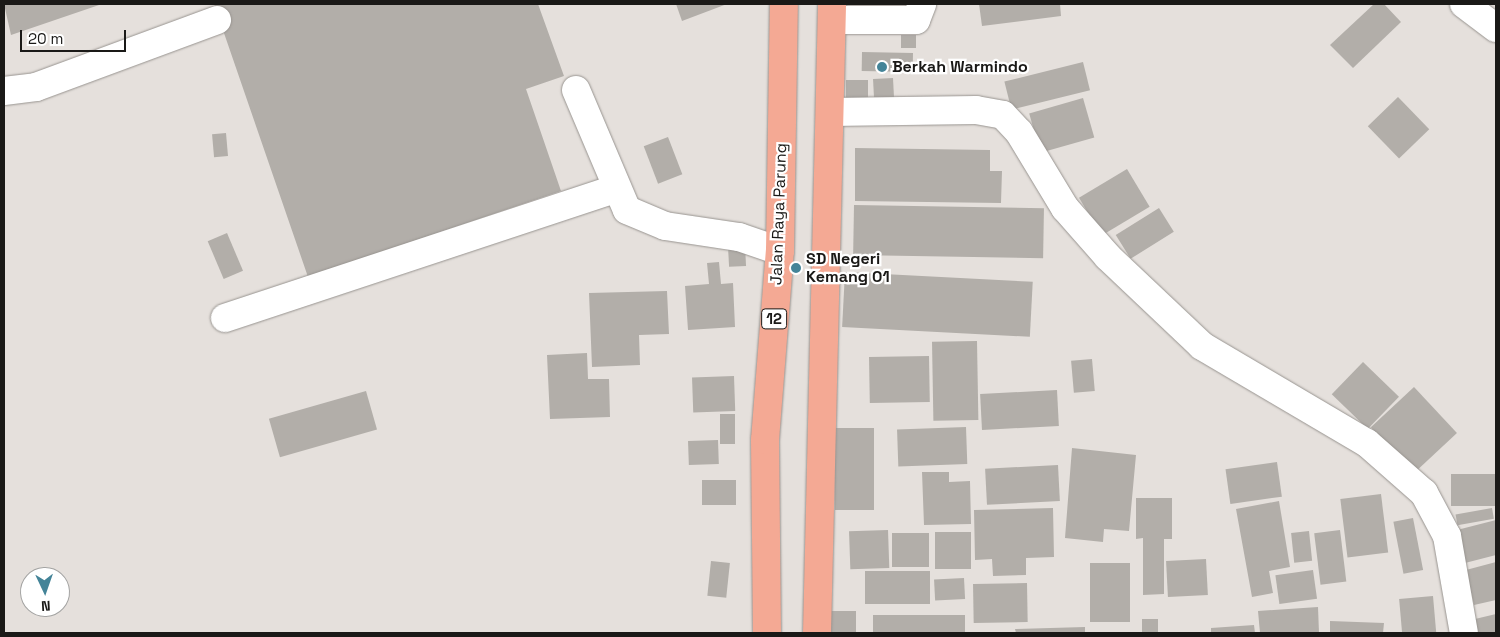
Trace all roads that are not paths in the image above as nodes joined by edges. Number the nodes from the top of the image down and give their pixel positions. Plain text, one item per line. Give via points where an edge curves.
1 (784, 4) edge
2 (922, 4) edge
3 (1464, 4) edge
4 (833, 12) edge
5 (218, 20) dead end
6 (1496, 28) edge
7 (576, 90) dead end
8 (4, 91) edge
9 (830, 112) junction
10 (615, 189) junction
11 (780, 251) junction
12 (225, 318) dead end
13 (767, 633) edge
14 (816, 633) edge
15 (1464, 633) edge

1 - 11 highway, Jalan Raya Parung / 12
2 - 4 street via 916,20
3 - 6 street
4 - 9 highway
5 - 8 street via 36,87
7 - 10 street
9 - 14 highway
9 - 15 street via 976,110 1003,115 1019,132 1065,208 1108,257 1202,346 1367,443 1424,493 1447,536
10 - 11 street via 627,210 647,221 739,236
10 - 12 street
11 - 13 highway, Jalan Raya Parung / 12 via 765,440

